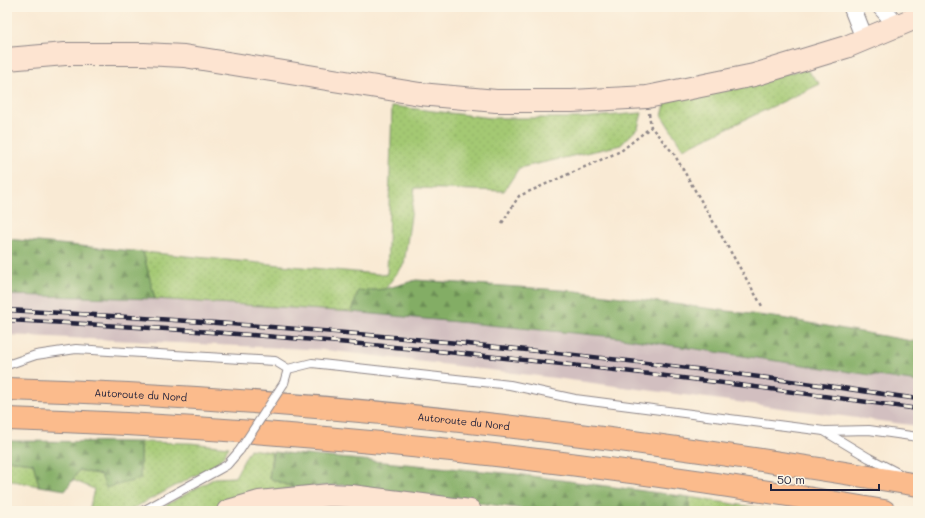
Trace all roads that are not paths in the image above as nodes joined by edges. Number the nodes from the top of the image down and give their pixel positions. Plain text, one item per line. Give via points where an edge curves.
1 (852, 7) edge
2 (881, 7) edge
3 (918, 17) edge
4 (898, 26) junction
5 (865, 40) junction
6 (7, 59) edge
7 (7, 364) edge
8 (288, 369) junction
9 (7, 389) edge
10 (7, 419) edge
11 (824, 431) junction
12 (918, 437) edge
13 (918, 484) edge
14 (143, 511) edge
15 (228, 511) edge
16 (470, 511) edge
17 (884, 511) edge

1 - 5 street
2 - 4 street
3 - 4 street
4 - 5 street
5 - 6 street via 754,76 647,97 572,101 488,100 420,94 218,61 144,54 65,54
7 - 8 lane via 36,355 76,349 275,361
8 - 11 lane via 312,363 510,385 575,399
8 - 14 lane, bridge via 284,383 240,450 227,465
9 - 13 highway, Autoroute du Nord via 248,402 445,419 736,456
10 - 17 highway via 255,433 438,449 644,474
11 - 12 lane via 869,430
11 - 13 lane
15 - 16 street via 259,502 330,495

